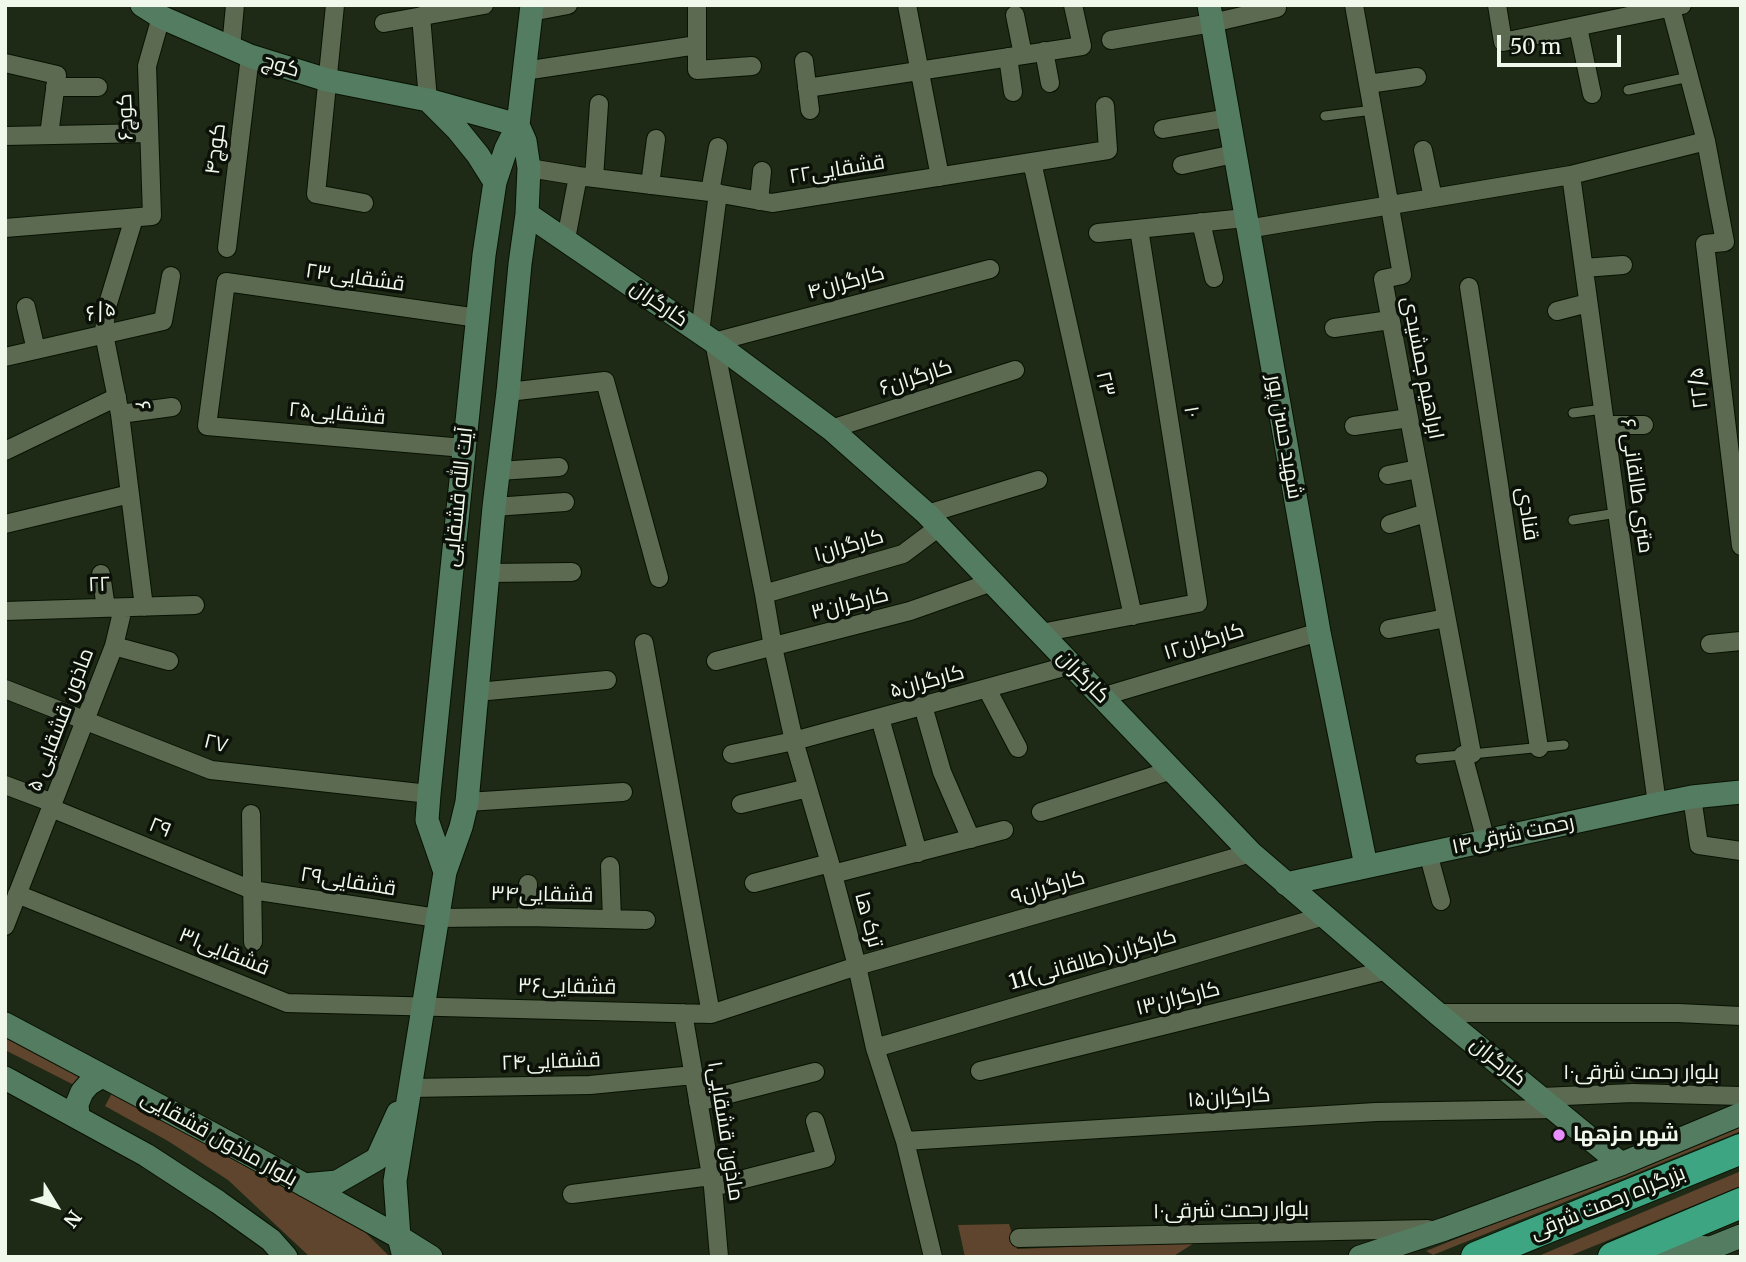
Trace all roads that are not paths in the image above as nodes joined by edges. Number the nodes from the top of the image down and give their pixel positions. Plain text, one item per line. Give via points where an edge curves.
1 (235, 5) edge
2 (335, 5) edge
3 (484, 5) edge
4 (568, 5) edge
5 (697, 5) edge
6 (907, 5) edge
7 (1073, 5) edge
8 (1354, 5) edge
9 (1497, 5) edge
10 (1676, 6) edge
11 (532, 8) edge
12 (1277, 8) dead end
13 (152, 11) edge
14 (1210, 14) edge
15 (1015, 15) dead end
16 (421, 16) junction
17 (384, 23) dead end
18 (1578, 27) junction
19 (1111, 40) dead end
20 (697, 46) junction
21 (1044, 51) junction
22 (240, 52) junction
23 (1015, 56) junction
24 (804, 61) dead end
25 (5, 63) edge
26 (752, 66) dead end
27 (919, 70) junction
28 (524, 71) junction
29 (1689, 77) junction
30 (1417, 78) dead end
31 (327, 80) junction
32 (1050, 83) dead end
33 (1368, 84) junction
34 (55, 87) junction
35 (99, 87) dead end
36 (807, 88) junction
37 (1628, 90) dead end
38 (1013, 92) dead end
39 (1592, 94) dead end
40 (428, 100) junction
41 (600, 104) dead end
42 (1105, 106) dead end
43 (810, 110) dead end
44 (1373, 110) junction
45 (1325, 116) dead end
46 (1228, 118) junction
47 (518, 125) junction
48 (1163, 129) dead end
49 (149, 133) junction
50 (48, 135) junction
51 (5, 136) edge
52 (656, 139) dead end
53 (1706, 141) junction
54 (718, 147) dead end
55 (1423, 150) dead end
56 (1234, 154) junction
57 (1032, 162) junction
58 (1182, 165) dead end
59 (530, 168) junction
60 (762, 170) dead end
61 (1571, 175) junction
62 (586, 177) junction
63 (940, 177) junction
64 (495, 182) junction
65 (650, 184) junction
66 (714, 193) junction
67 (1433, 198) junction
68 (759, 201) junction
69 (363, 203) dead end
70 (1390, 205) junction
71 (527, 214) junction
72 (143, 217) junction
73 (1201, 222) junction
74 (1246, 224) junction
75 (5, 228) edge
76 (1139, 229) junction
77 (1098, 233) dead end
78 (566, 239) junction
79 (228, 248) dead end
80 (1623, 265) dead end
81 (1584, 268) junction
82 (990, 269) dead end
83 (171, 276) dead end
84 (1214, 278) dead end
85 (1469, 287) dead end
86 (1588, 303) junction
87 (26, 307) dead end
88 (1557, 311) dead end
89 (478, 318) junction
90 (1390, 320) junction
91 (1334, 328) dead end
92 (104, 334) junction
93 (707, 337) junction
94 (36, 350) junction
95 (5, 357) edge
96 (1015, 370) dead end
97 (508, 392) junction
98 (119, 405) junction
99 (172, 407) dead end
100 (1573, 412) dead end
101 (1604, 417) junction
102 (1409, 418) junction
103 (1644, 425) dead end
104 (207, 426) joint
105 (1354, 426) dead end
106 (831, 429) junction
107 (464, 448) junction
108 (5, 451) edge
109 (559, 467) dead end
110 (1418, 469) junction
111 (499, 471) junction
112 (1388, 475) dead end
113 (1038, 480) dead end
114 (130, 494) junction
115 (565, 502) dead end
116 (494, 507) junction
117 (1426, 513) junction
118 (1617, 513) junction
119 (1573, 520) dead end
120 (933, 521) junction
121 (5, 524) edge
122 (1390, 524) dead end
123 (1741, 546) edge
124 (572, 572) dead end
125 (488, 573) junction
126 (101, 574) dead end
127 (659, 578) dead end
128 (992, 582) junction
129 (764, 594) junction
130 (195, 605) dead end
131 (144, 607) junction
132 (115, 608) junction
133 (5, 611) edge
134 (1133, 616) junction
135 (1446, 618) junction
136 (1389, 629) dead end
137 (1319, 632) junction
138 (1041, 634) junction
139 (1741, 641) edge
140 (644, 643) dead end
141 (1710, 643) dead end
142 (114, 646) junction
143 (773, 647) junction
144 (169, 661) dead end
145 (716, 661) dead end
146 (1071, 665) junction
147 (607, 681) dead end
148 (5, 689) edge
149 (986, 689) junction
150 (477, 692) junction
151 (1101, 697) junction
152 (923, 706) junction
153 (880, 718) junction
154 (85, 720) junction
155 (794, 741) junction
156 (1564, 746) dead end
157 (1018, 748) dead end
158 (1539, 748) junction
159 (732, 754) dead end
160 (1467, 755) junction
161 (1420, 759) dead end
162 (1172, 770) junction
163 (5, 785) edge
164 (808, 788) junction
165 (623, 792) dead end
166 (1741, 792) edge
167 (429, 793) junction
168 (1692, 797) junction
169 (467, 802) junction
170 (741, 804) dead end
171 (1657, 804) junction
172 (52, 806) junction
173 (1041, 812) dead end
174 (251, 814) dead end
175 (1004, 830) dead end
176 (971, 839) junction
177 (1486, 841) junction
178 (1741, 851) edge
179 (918, 853) junction
180 (1251, 853) junction
181 (1428, 853) junction
182 (610, 866) dead end
183 (1366, 866) junction
184 (831, 869) junction
185 (445, 872) junction
186 (754, 883) dead end
187 (528, 884) dead end
188 (1286, 884) junction
189 (14, 890) edge
190 (253, 890) junction
191 (1441, 901) dead end
192 (1324, 916) junction
193 (527, 917) junction
194 (437, 918) junction
195 (612, 919) junction
196 (646, 920) dead end
197 (5, 926) edge
198 (253, 942) dead end
199 (857, 966) junction
200 (1388, 970) junction
201 (423, 1006) junction
202 (683, 1013) junction
203 (1437, 1013) junction
204 (710, 1014) junction
205 (1741, 1016) edge
206 (5, 1024) edge
207 (874, 1048) junction
208 (980, 1071) dead end
209 (815, 1072) dead end
210 (694, 1075) junction
211 (102, 1076) junction
212 (5, 1078) edge
213 (409, 1087) junction
214 (1741, 1096) edge
215 (698, 1102) junction
216 (1548, 1103) junction
217 (1741, 1114) edge
218 (78, 1117) junction
219 (815, 1121) dead end
220 (905, 1141) junction
221 (1741, 1149) edge
222 (1620, 1164) junction
223 (712, 1181) junction
224 (304, 1185) junction
225 (572, 1194) dead end
226 (1741, 1203) edge
227 (1445, 1229) junction
228 (1739, 1237) edge
229 (1019, 1238) dead end
230 (1642, 1244) junction
231 (401, 1247) edge
232 (1715, 1252) edge
233 (286, 1257) edge
234 (430, 1257) edge
235 (719, 1257) edge
236 (933, 1257) edge
237 (1360, 1257) edge
238 (1476, 1257) edge
239 (1613, 1257) edge

1 - 22 street, کوچ۴
2 - 31 street
3 - 16 street
4 - 11 street
5 - 20 street
6 - 27 street
7 - 21 street via 1082,46
8 - 33 street, ابراهیم جمشیدی
9 - 18 street via 1503,42
10 - 18 street
10 - 29 street
11 - 28 street, آیت الله قشقایی
12 - 14 street
13 - 22 street, کوچ
13 - 49 street, کوچ۶ via 146,66
14 - 19 street
14 - 46 street, شهید حسن پور
15 - 23 street
16 - 17 street
16 - 40 street
18 - 39 street
20 - 26 street via 697,70
20 - 28 street
21 - 23 street
21 - 32 street
22 - 31 street, کوچ
22 - 79 street, کوچ۴
23 - 27 street
23 - 38 street
24 - 36 street
25 - 34 street via 57,75
27 - 36 street
27 - 63 street
28 - 47 street, آیت الله قشقایی
29 - 37 lane
29 - 53 street
30 - 33 street
31 - 40 street, کوچ
31 - 69 street via 316,194
33 - 44 street, ابراهیم جمشیدی
34 - 35 street
34 - 50 street
36 - 43 street
40 - 47 street, کوچ
40 - 64 street via 457,129
41 - 62 street
42 - 57 street, ۲۲قشقایی via 1108,150
44 - 45 lane
44 - 70 street, ابراهیم جمشیدی
46 - 48 street
46 - 56 street, شهید حسن پور
47 - 59 street, آیت الله قشقایی
47 - 64 street, آیت الله قشقایی
49 - 50 street
49 - 72 street, کوچ۶
50 - 51 street
52 - 65 street
53 - 61 street
53 - 123 street, ۲۲/۵ via 1725,242 1705,244
54 - 66 street, ترک ها
55 - 67 street
56 - 58 street
56 - 74 street, شهید حسن پور
57 - 63 street, ۲۲قشقایی
57 - 134 street, ۲۳
59 - 62 street, ۲۲قشقایی
59 - 71 street, آیت الله قشقایی
60 - 68 street
61 - 67 street
61 - 81 street, ۶ متری طالقانی
62 - 65 street, ۲۲قشقایی
62 - 78 street
63 - 68 street, ۲۲قشقایی via 772,203
64 - 89 street, آیت الله قشقایی
65 - 66 street, ۲۲قشقایی
66 - 68 street, ۲۲قشقایی
66 - 93 street, ترک ها
67 - 70 street
70 - 74 street
70 - 90 street, ابراهیم جمشیدی via 1402,275 1382,279
71 - 78 street, کارگران
71 - 97 street, آیت الله قشقایی
72 - 75 street
72 - 92 street, ۶ via 106,310
73 - 74 street
73 - 76 street
73 - 84 street
74 - 137 street, شهید حسن پور
76 - 77 street
76 - 134 street, ۱۰ via 1198,603
78 - 93 street, کارگران
80 - 81 street
81 - 86 street, ۶ متری طالقانی
82 - 93 street, کارگران۴
83 - 92 street, ۶/۵ via 163,321
85 - 158 street, قنادی
86 - 88 street
86 - 101 street, ۶ متری طالقانی
87 - 94 street
89 - 104 street, قشقایی۲۳ via 226,282
89 - 107 street, آیت الله قشقایی
90 - 91 street
90 - 102 street, ابراهیم جمشیدی
92 - 94 street, ۶/۵
92 - 98 street, ۶
93 - 106 street, کارگران
93 - 129 street, ترک ها
94 - 95 street, ۶/۵
96 - 106 street, ۶کارگران
97 - 111 street, آیت الله قشقایی
97 - 127 street via 605,381
98 - 99 street
98 - 108 street
98 - 114 street, ۶
100 - 101 lane
101 - 103 street
101 - 118 street, ۶ متری طالقانی
102 - 105 street
102 - 110 street, ابراهیم جمشیدی
104 - 107 street, قشقایی۲۵
106 - 120 street, کارگران
107 - 167 street, آیت الله قشقایی
109 - 111 street
110 - 112 street
110 - 117 street, ابراهیم جمشیدی
111 - 116 street, آیت الله قشقایی
113 - 120 street, ۱کارگران
114 - 121 street
114 - 131 street, ۶
115 - 116 street
116 - 125 street, آیت الله قشقایی
117 - 122 street
117 - 135 street, ابراهیم جمشیدی
118 - 119 lane
118 - 171 street, ۶ متری طالقانی
120 - 128 street, کارگران
120 - 129 street, ۱کارگران via 903,554
124 - 125 street
125 - 150 street, آیت الله قشقایی
126 - 132 street
128 - 138 street, کارگران
128 - 143 street, کارگران۳ via 910,611
129 - 143 street, ترک ها
130 - 131 street, ۲۲
131 - 132 street, ۲۲
132 - 133 street, ۲۲
132 - 142 street, ماذون قشقایی ۵
134 - 138 street
135 - 136 street
135 - 160 street, ابراهیم جمشیدی
137 - 151 street, ۱۲کارگران
137 - 183 street, شهید حسن پور
138 - 146 street, کارگران
139 - 141 street
140 - 204 street
142 - 144 street
142 - 154 street, ماذون قشقایی ۵
143 - 145 street, کارگران۳
143 - 155 street, ترک ها
146 - 149 street, کارگران۵
146 - 151 street, کارگران
147 - 150 street
148 - 154 street, ۲۷
149 - 152 street, کارگران۵
149 - 157 street
150 - 169 street, آیت الله قشقایی
151 - 162 street, کارگران
152 - 153 street, کارگران۵
152 - 176 street via 942,772
153 - 155 street, کارگران۵
153 - 179 street
154 - 167 street, ۲۷ via 211,770
154 - 172 street, ماذون قشقایی ۵
155 - 159 street, کارگران۵
155 - 164 street, ترک ها
156 - 158 lane
158 - 160 lane
160 - 161 lane
160 - 177 street, ابراهیم جمشیدی
162 - 173 street
162 - 180 street, کارگران
163 - 172 street, ۲۹
164 - 170 street
164 - 184 street, ترک ها
165 - 169 street
166 - 168 street, ۱۴رحمت شرقی
167 - 185 street, آیت الله قشقایی via 428,820
168 - 171 street, ۱۴رحمت شرقی
168 - 178 street via 1699,845
169 - 185 street, آیت الله قشقایی
171 - 177 street, ۱۴رحمت شرقی
172 - 189 street, ماذون قشقایی ۵
172 - 190 street, ۲۹
174 - 190 street
175 - 176 street
176 - 179 street
177 - 181 street, ۱۴رحمت شرقی
179 - 184 street
180 - 188 street, کارگران
180 - 199 street, کارگران۹
181 - 183 street, ۱۴رحمت شرقی
181 - 191 street
182 - 195 street
183 - 188 street, ۱۴رحمت شرقی
184 - 186 street
184 - 199 street, ترک ها
185 - 194 street, آیت الله قشقایی
187 - 193 street
188 - 192 street, کارگران
189 - 197 street, ماذون قشقایی ۵
189 - 201 street, ۳۱قشقایی via 287,1003
190 - 194 street, قشقایی۲۹
190 - 198 street
192 - 200 street, کارگران
192 - 207 street, 11کارگران(طالقانی)
193 - 194 street, قشقایی۳۴
193 - 195 street, قشقایی۳۴
194 - 201 street, آیت الله قشقایی
195 - 196 street, قشقایی۳۴
199 - 204 street, کارگران۹
199 - 207 street, ترک ها
200 - 203 street, کارگران
200 - 208 street, کارگران۱۳
201 - 202 street, قشقایی۳۶
201 - 213 street, آیت الله قشقایی
202 - 204 street, قشقایی۳۶
202 - 210 street, ماذون قشقایی۱
203 - 205 street
203 - 216 street, کارگران
206 - 211 street, بلوار ماذون قشقایی
207 - 220 street, ترک ها
209 - 215 street
210 - 213 street, قشقایی۲۴ via 590,1085
210 - 215 street, ماذون قشقایی۱
211 - 218 street via 82,1092
211 - 224 street, بلوار ماذون قشقایی
212 - 218 street
213 - 224 street via 377,1159 337,1182
213 - 231 street via 395,1181
214 - 216 street, بلوار رحمت شرقی۱۰ via 1633,1093
215 - 223 street, ماذون قشقایی۱
216 - 220 street, ۱۵کارگران
216 - 222 street, کارگران
217 - 222 street
218 - 233 street via 218,1202 271,1240
219 - 223 street via 826,1158
220 - 236 street, ترک ها
221 - 238 highway, بزرگراه رحمت شرقی
222 - 227 street
223 - 225 street
223 - 235 street, ماذون قشقایی۱
224 - 231 street, بلوار ماذون قشقایی
226 - 230 highway
227 - 229 street, ۱۰بلوار رحمت شرقی
227 - 237 street
228 - 232 street
230 - 232 street
230 - 239 highway
231 - 234 street, بلوار ماذون قشقایی

